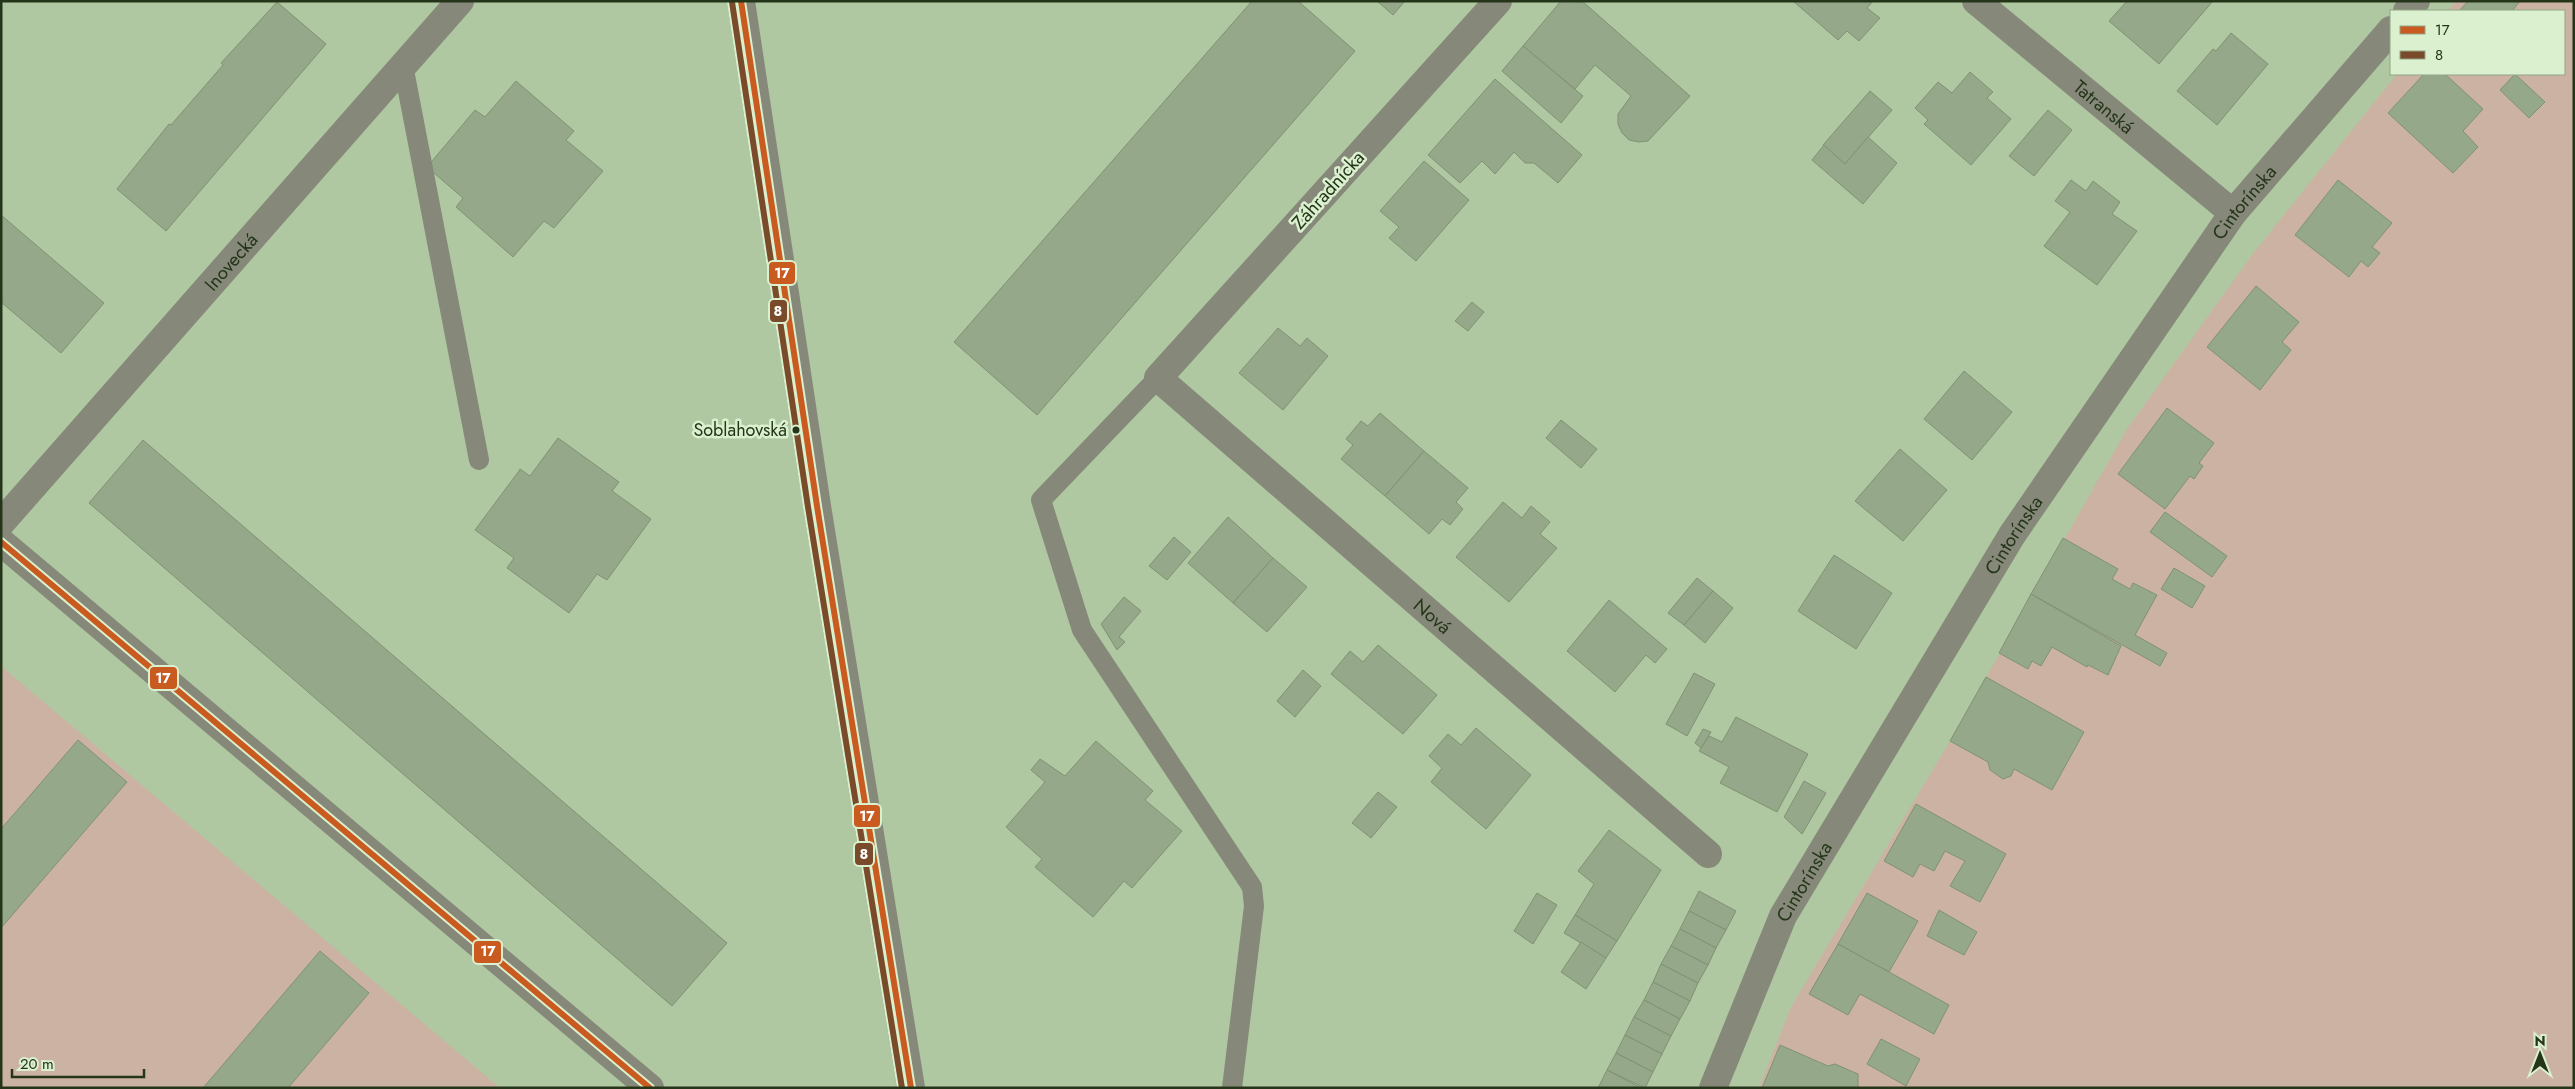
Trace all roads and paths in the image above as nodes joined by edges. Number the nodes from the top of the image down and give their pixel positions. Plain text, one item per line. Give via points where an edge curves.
1 (460, 1) edge
2 (741, 1) edge
3 (1498, 1) edge
4 (1976, 1) edge
5 (2390, 31) edge
6 (403, 65) junction
7 (2233, 213) junction
8 (1158, 378) junction
9 (479, 460) dead end
10 (1, 523) edge
11 (1, 542) edge
12 (1708, 854) dead end
13 (650, 1088) edge
14 (911, 1088) edge
15 (1232, 1088) edge
16 (1713, 1088) edge

1 - 6 street, Inovecká
2 - 14 street via 817,506
3 - 8 street, Záhradnícka
4 - 7 street, Tatranská
5 - 7 street, Cintorínska
6 - 9 lane
6 - 10 street, Inovecká
7 - 16 street, Cintorínska via 2012,536 1788,908
8 - 12 street, Nová
8 - 15 lane via 1040,500 1082,630 1252,887 1254,906
11 - 13 street

